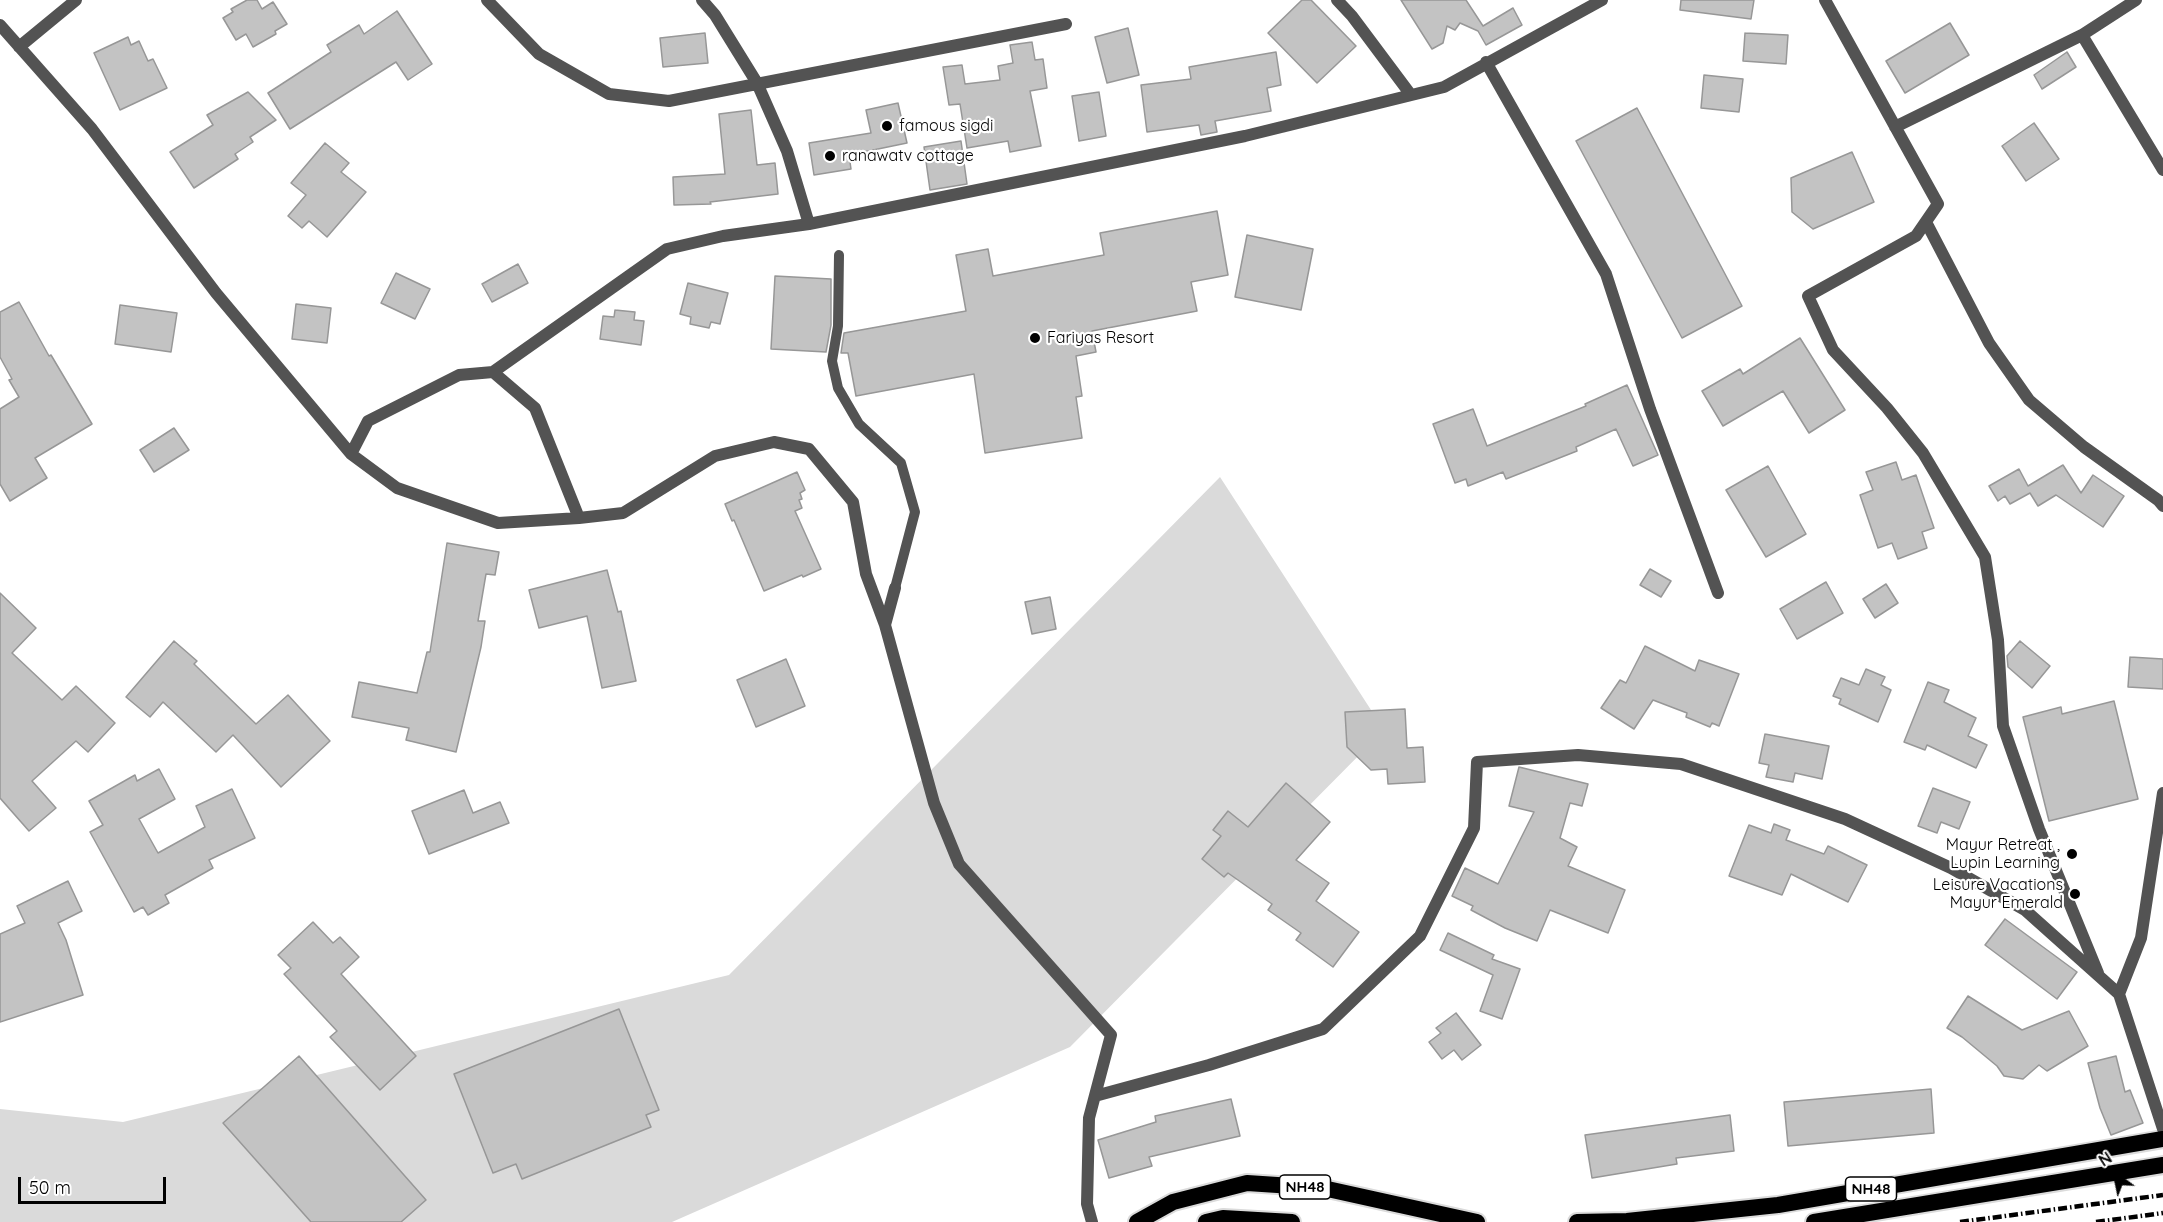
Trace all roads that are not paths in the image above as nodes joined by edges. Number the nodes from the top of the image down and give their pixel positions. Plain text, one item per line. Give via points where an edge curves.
1 (76, 0) edge
2 (487, 0) edge
3 (702, 0) edge
4 (1337, 0) edge
5 (1602, 0) edge
6 (1825, 0) edge
7 (2136, 0) edge
8 (1066, 24) dead end
9 (0, 25) edge
10 (2082, 35) junction
11 (19, 47) junction
12 (1486, 62) junction
13 (757, 83) junction
14 (1411, 95) junction
15 (1895, 127) junction
16 (2163, 170) edge
17 (1926, 222) junction
18 (809, 224) junction
19 (839, 255) dead end
20 (494, 372) junction
21 (351, 453) junction
22 (2163, 506) edge
23 (579, 518) junction
24 (895, 588) joint
25 (1718, 593) dead end
26 (885, 625) junction
27 (2162, 798) edge
28 (2100, 977) junction
29 (2119, 994) junction
30 (1095, 1096) junction
31 (2163, 1129) edge
32 (2163, 1139) edge
33 (2163, 1165) edge
34 (1092, 1222) edge
35 (1137, 1222) edge
36 (1206, 1222) edge
37 (1292, 1222) edge
38 (1477, 1222) edge
39 (1577, 1222) edge
40 (1814, 1222) edge

1 - 11 street
2 - 13 street via 539,54 609,94 669,101
3 - 13 street
4 - 14 street
5 - 12 street
6 - 15 street
7 - 10 street
8 - 13 street
9 - 11 street
10 - 15 street
10 - 16 street
11 - 21 street via 92,129 216,293
12 - 14 street via 1444,87
12 - 25 street via 1606,274 1650,409
13 - 18 street via 787,151
14 - 18 street via 1245,136
15 - 17 street via 1938,204
17 - 22 street via 1989,343 2029,400
17 - 28 street via 1916,236 1808,296 1833,350 1923,453 1985,557 1998,640 2003,726 2039,829
18 - 20 street via 723,236 667,249
19 - 24 lane via 838,326 832,361 838,388 859,424 901,463 915,512
20 - 21 street via 459,375 368,420
20 - 23 street via 535,408
21 - 23 street via 397,488 498,524
23 - 26 street via 623,513 715,456 774,442 809,449 853,502 866,574
24 - 26 street
26 - 30 street via 934,803 959,864 1111,1035
27 - 29 street via 2141,938
28 - 29 street
28 - 30 street via 2025,910 1951,868 1834,816 1681,764 1578,755 1477,762 1474,828 1420,936 1323,1029
29 - 31 street
30 - 34 street via 1089,1118 1087,1193
32 - 39 highway, NH48 via 1778,1205 1627,1221
33 - 40 highway, NH48
35 - 38 highway, NH48 via 1173,1202 1247,1183 1323,1188
36 - 37 highway, NH48 via 1223,1218

